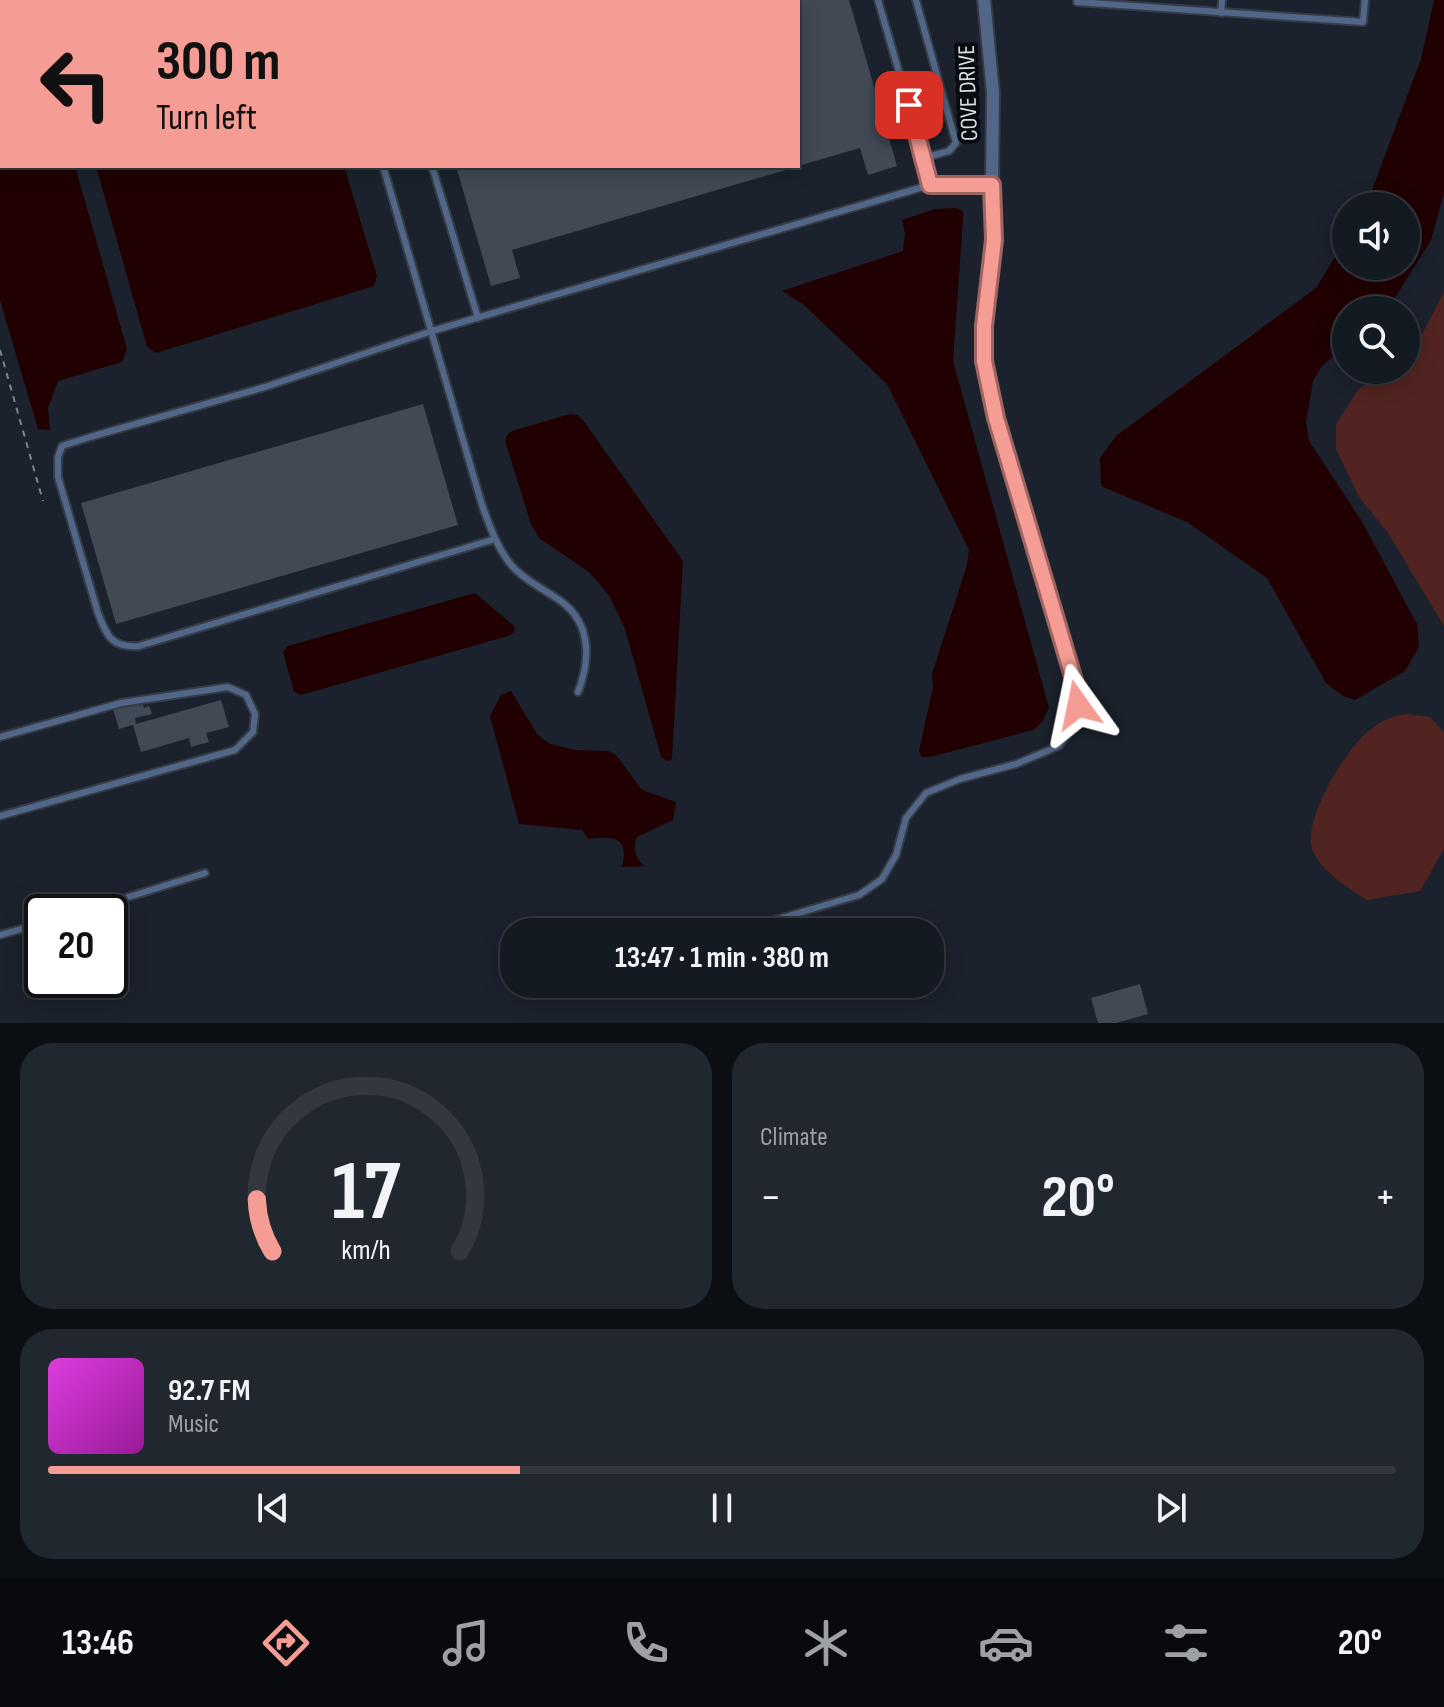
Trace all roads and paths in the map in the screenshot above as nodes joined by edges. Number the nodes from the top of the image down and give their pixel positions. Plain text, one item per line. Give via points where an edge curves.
1 (878, 0) edge
2 (916, 0) edge
3 (984, 0) edge
4 (1077, 0) edge
5 (1222, 0) edge
6 (1365, 0) edge
7 (1221, 13) junction
8 (924, 158) junction
9 (384, 168) edge
10 (433, 168) edge
11 (930, 185) junction
12 (992, 185) junction
13 (478, 318) junction
14 (432, 331) junction
15 (0, 350) edge
16 (43, 501) dead end
17 (495, 539) junction
18 (578, 692) dead end
19 (0, 737) edge
20 (0, 816) edge
21 (205, 873) dead end
22 (128, 897) edge
23 (782, 918) edge
24 (24, 928) edge
25 (0, 935) edge

1 - 8 lane
2 - 8 lane via 956,143 949,151
3 - 12 street, COVE DRIVE via 993,93
4 - 7 lane
5 - 7 lane
6 - 7 lane via 1363,22
8 - 11 lane
9 - 14 lane
10 - 13 lane
11 - 12 lane
11 - 13 lane
12 - 23 lane via 994,240 984,361 1074,680 1075,723 1059,746 926,793 906,818 896,855 882,879 859,895
13 - 14 lane
14 - 17 lane
14 - 17 lane via 62,446 58,477 98,613 113,641 139,646
15 - 16 path
17 - 18 lane via 513,567 565,604 582,629 588,657
19 - 20 lane via 121,703 228,687 246,695 255,714 253,732 235,750
21 - 22 lane
24 - 25 lane

